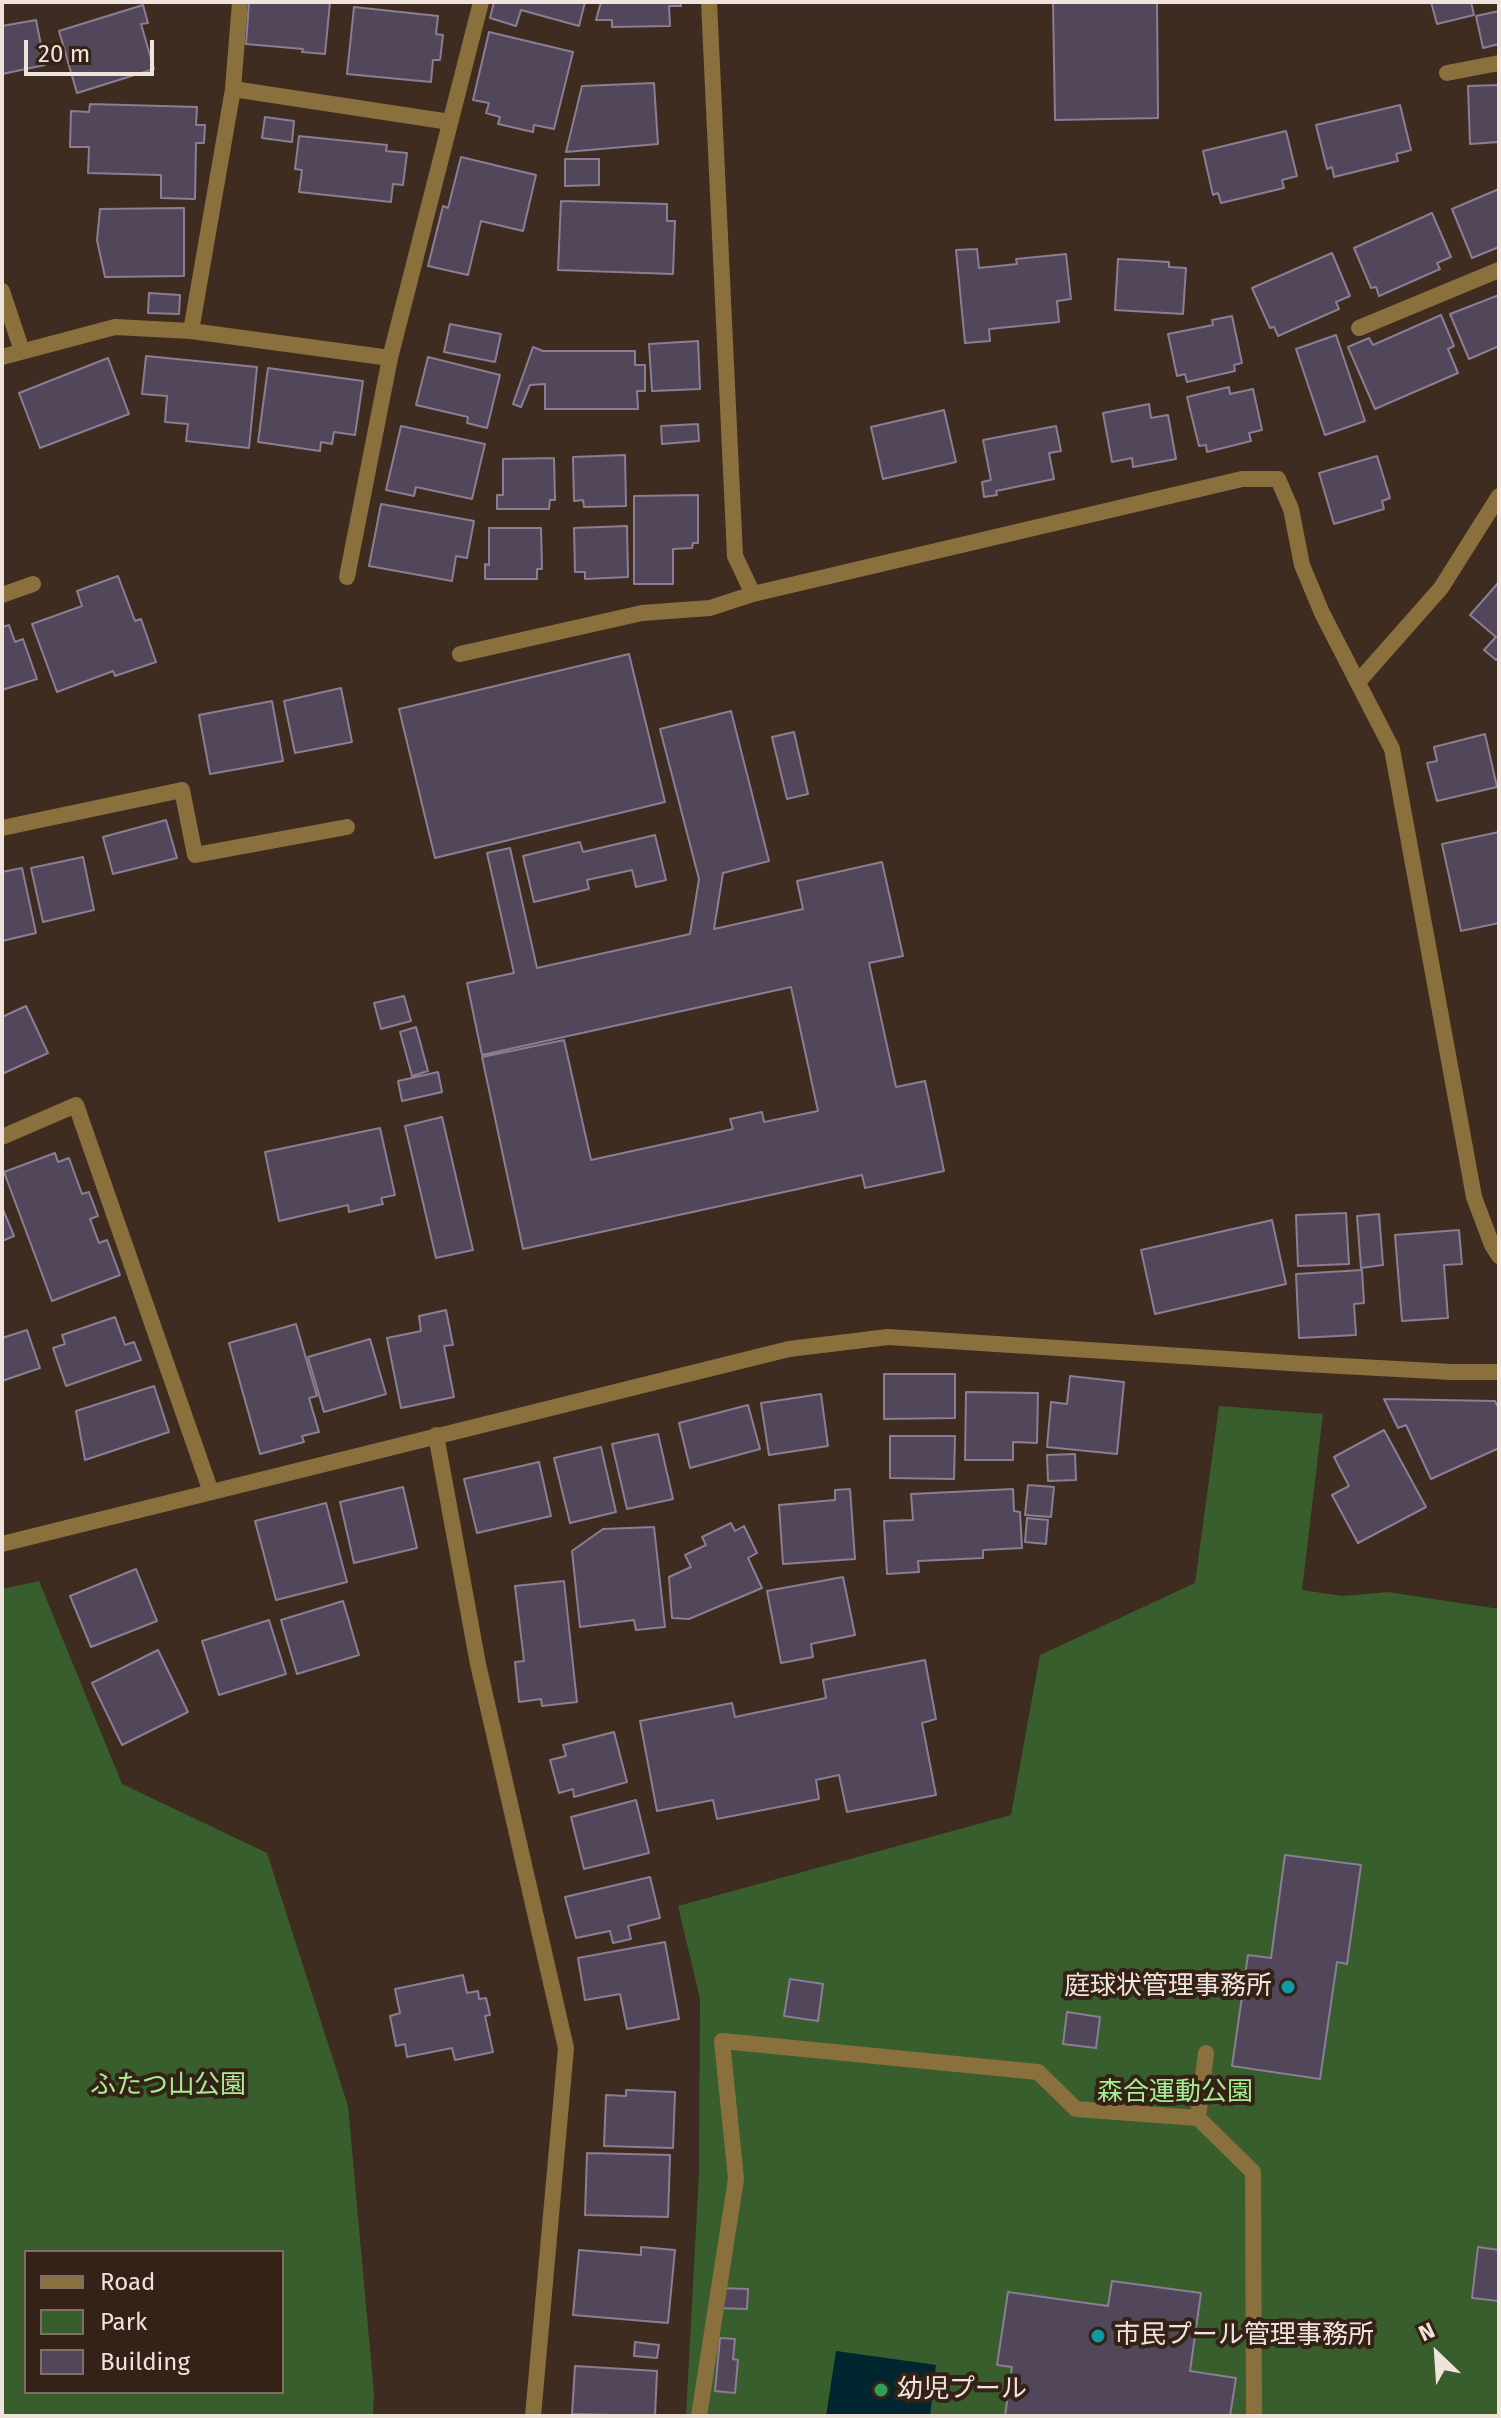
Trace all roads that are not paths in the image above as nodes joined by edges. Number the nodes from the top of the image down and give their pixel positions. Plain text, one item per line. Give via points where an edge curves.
1 (240, 2) edge
2 (481, 2) edge
3 (709, 2) edge
4 (1499, 63) edge
5 (1447, 73) dead end
6 (233, 89) junction
7 (450, 122) junction
8 (1499, 270) edge
9 (2, 291) edge
10 (1359, 328) dead end
11 (191, 331) junction
12 (22, 351) junction
13 (2, 357) edge
14 (390, 358) junction
15 (1499, 496) edge
16 (347, 577) dead end
17 (33, 584) dead end
18 (753, 594) junction
19 (2, 595) edge
20 (460, 654) dead end
21 (1358, 682) junction
22 (347, 827) dead end
23 (2, 828) edge
24 (2, 1137) edge
25 (1499, 1256) edge
26 (1499, 1372) edge
27 (436, 1435) junction
28 (211, 1492) junction
29 (2, 1544) edge
30 (1206, 2053) dead end
31 (1198, 2118) junction
32 (533, 2416) edge
33 (699, 2416) edge
34 (1254, 2416) edge

1 - 6 street
2 - 7 street
3 - 18 street via 735,556
4 - 5 street
6 - 7 street
6 - 11 street
7 - 14 street
8 - 10 street
9 - 12 street
11 - 12 street via 115,327
11 - 14 street
12 - 13 street
14 - 16 street
15 - 21 street via 1441,588
17 - 19 street
18 - 20 street via 710,608 642,613
18 - 21 street via 1242,479 1278,479 1291,509 1302,565
21 - 25 street via 1392,749 1474,1197
22 - 23 street via 195,855 182,790
24 - 28 street via 76,1105
26 - 27 street via 888,1337 789,1349
27 - 28 street
27 - 32 street via 478,1664 566,2048
28 - 29 street
30 - 31 street
31 - 33 street via 1076,2109 1038,2072 722,2041 736,2179
31 - 34 street via 1253,2172

